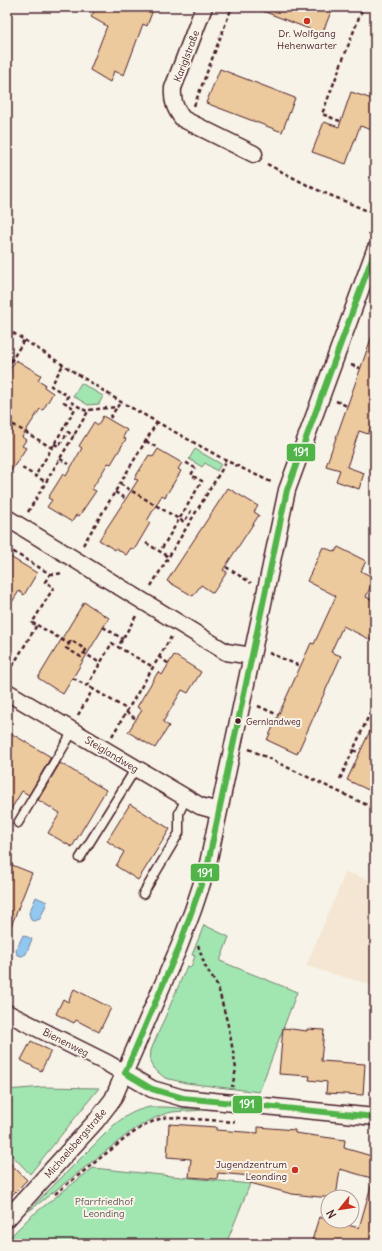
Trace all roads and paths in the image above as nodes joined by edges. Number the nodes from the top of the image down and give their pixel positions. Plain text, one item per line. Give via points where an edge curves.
1 (204, 7) edge
2 (232, 7) edge
3 (363, 7) edge
4 (340, 121) dead end
5 (188, 122) junction
6 (254, 154) joint
7 (375, 200) edge
8 (375, 210) edge
9 (375, 214) edge
10 (375, 250) edge
11 (7, 329) edge
12 (24, 340) junction
13 (347, 364) dead end
14 (63, 365) junction
15 (7, 368) edge
16 (360, 368) dead end
17 (333, 400) dead end
18 (71, 402) dead end
19 (120, 402) junction
20 (347, 406) dead end
21 (117, 407) junction
22 (88, 412) junction
23 (110, 418) dead end
24 (7, 421) edge
25 (157, 422) junction
26 (74, 436) junction
27 (146, 441) junction
28 (54, 444) junction
29 (156, 447) dead end
30 (52, 448) junction
31 (60, 458) junction
32 (227, 461) junction
33 (185, 462) dead end
34 (69, 464) dead end
35 (22, 468) dead end
36 (37, 473) dead end
37 (46, 482) junction
38 (120, 484) junction
39 (288, 490) junction
40 (115, 492) junction
41 (126, 499) dead end
42 (195, 513) junction
43 (25, 517) dead end
44 (7, 518) edge
45 (179, 520) junction
46 (146, 543) dead end
47 (7, 548) edge
48 (162, 548) dead end
49 (80, 550) dead end
50 (169, 557) junction
51 (226, 567) dead end
52 (251, 583) dead end
53 (148, 592) dead end
54 (139, 611) dead end
55 (37, 625) junction
56 (103, 627) dead end
57 (174, 632) dead end
58 (123, 639) junction
59 (69, 644) junction
60 (118, 647) junction
61 (84, 654) junction
62 (259, 654) junction
63 (159, 657) junction
64 (100, 663) junction
65 (169, 664) dead end
66 (300, 666) dead end
67 (153, 667) junction
68 (7, 675) edge
69 (73, 678) dead end
70 (87, 686) junction
71 (93, 689) junction
72 (8, 695) edge
73 (375, 703) edge
74 (255, 705) dead end
75 (127, 711) junction
76 (278, 715) dead end
77 (136, 719) dead end
78 (74, 725) junction
79 (110, 740) dead end
80 (246, 748) dead end
81 (353, 750) junction
82 (360, 753) dead end
83 (136, 768) junction
84 (340, 779) dead end
85 (186, 798) junction
86 (375, 809) edge
87 (218, 811) junction
88 (18, 823) dead end
89 (80, 858) dead end
90 (143, 894) dead end
91 (194, 949) dead end
92 (7, 1012) edge
93 (125, 1074) junction
94 (232, 1092) dead end
95 (375, 1117) edge
96 (237, 1122) dead end
97 (51, 1197) dead end
98 (7, 1219) edge
99 (73, 1244) edge
100 (84, 1244) edge

1 - 5 street, Kariglstraße via 174,88 173,100 176,110
2 - 5 path
3 - 4 path via 322,114
5 - 6 street, Kariglstraße
6 - 9 path via 262,161 313,188
7 - 8 path
10 - 39 street, Michaelsbergstraße
11 - 12 path
12 - 14 path
12 - 15 path
13 - 16 path
14 - 19 path
14 - 28 path via 51,386 68,396 64,402 75,409
17 - 20 path
18 - 22 path
19 - 21 path
19 - 25 path
21 - 22 path
21 - 23 path
22 - 26 path
24 - 30 path
25 - 27 path
25 - 32 path
26 - 28 path via 68,432 59,446
26 - 31 path
27 - 29 path
27 - 38 path
28 - 30 path
30 - 36 path
31 - 34 path
31 - 37 path
32 - 39 path
32 - 42 path
33 - 45 path via 195,468 191,475 202,481
35 - 37 path
37 - 43 path
38 - 40 path
38 - 45 path
39 - 62 street, Michaelsbergstraße
40 - 41 path
40 - 49 path
42 - 45 path via 191,511 184,522
42 - 50 path
44 - 62 street via 226,652
45 - 48 path
46 - 50 path
47 - 55 path via 50,574 45,582 54,587 32,623
50 - 53 path
51 - 52 path
54 - 58 path
55 - 59 path
55 - 68 path
56 - 58 path
57 - 63 path
58 - 60 path
59 - 61 path via 66,648 82,657
59 - 61 path via 71,640 76,643 86,650
60 - 64 path via 112,643
60 - 67 path
61 - 64 path
62 - 66 path
62 - 87 street, Michaelsbergstraße
63 - 65 path
63 - 67 path
64 - 70 path
67 - 75 path
69 - 70 path
70 - 71 path
71 - 75 path
71 - 78 path
72 - 78 street, Steiglandweg
73 - 81 path
74 - 76 path
75 - 77 path
75 - 79 path
78 - 83 street, Steiglandweg
78 - 88 lane
80 - 86 path
81 - 82 path
81 - 84 path
83 - 85 street, Steiglandweg
83 - 89 lane
85 - 87 street, Steiglandweg via 200,806
85 - 90 lane via 179,813 179,833
87 - 93 street, Michaelsbergstraße via 207,868 193,910
91 - 94 path via 197,943 205,966 218,987 236,1069
92 - 93 street, Bienenweg
93 - 95 street via 152,1089 184,1098
93 - 98 street, Michaelsbergstraße via 113,1099 96,1121
96 - 97 path via 162,1118 125,1139
99 - 100 path

